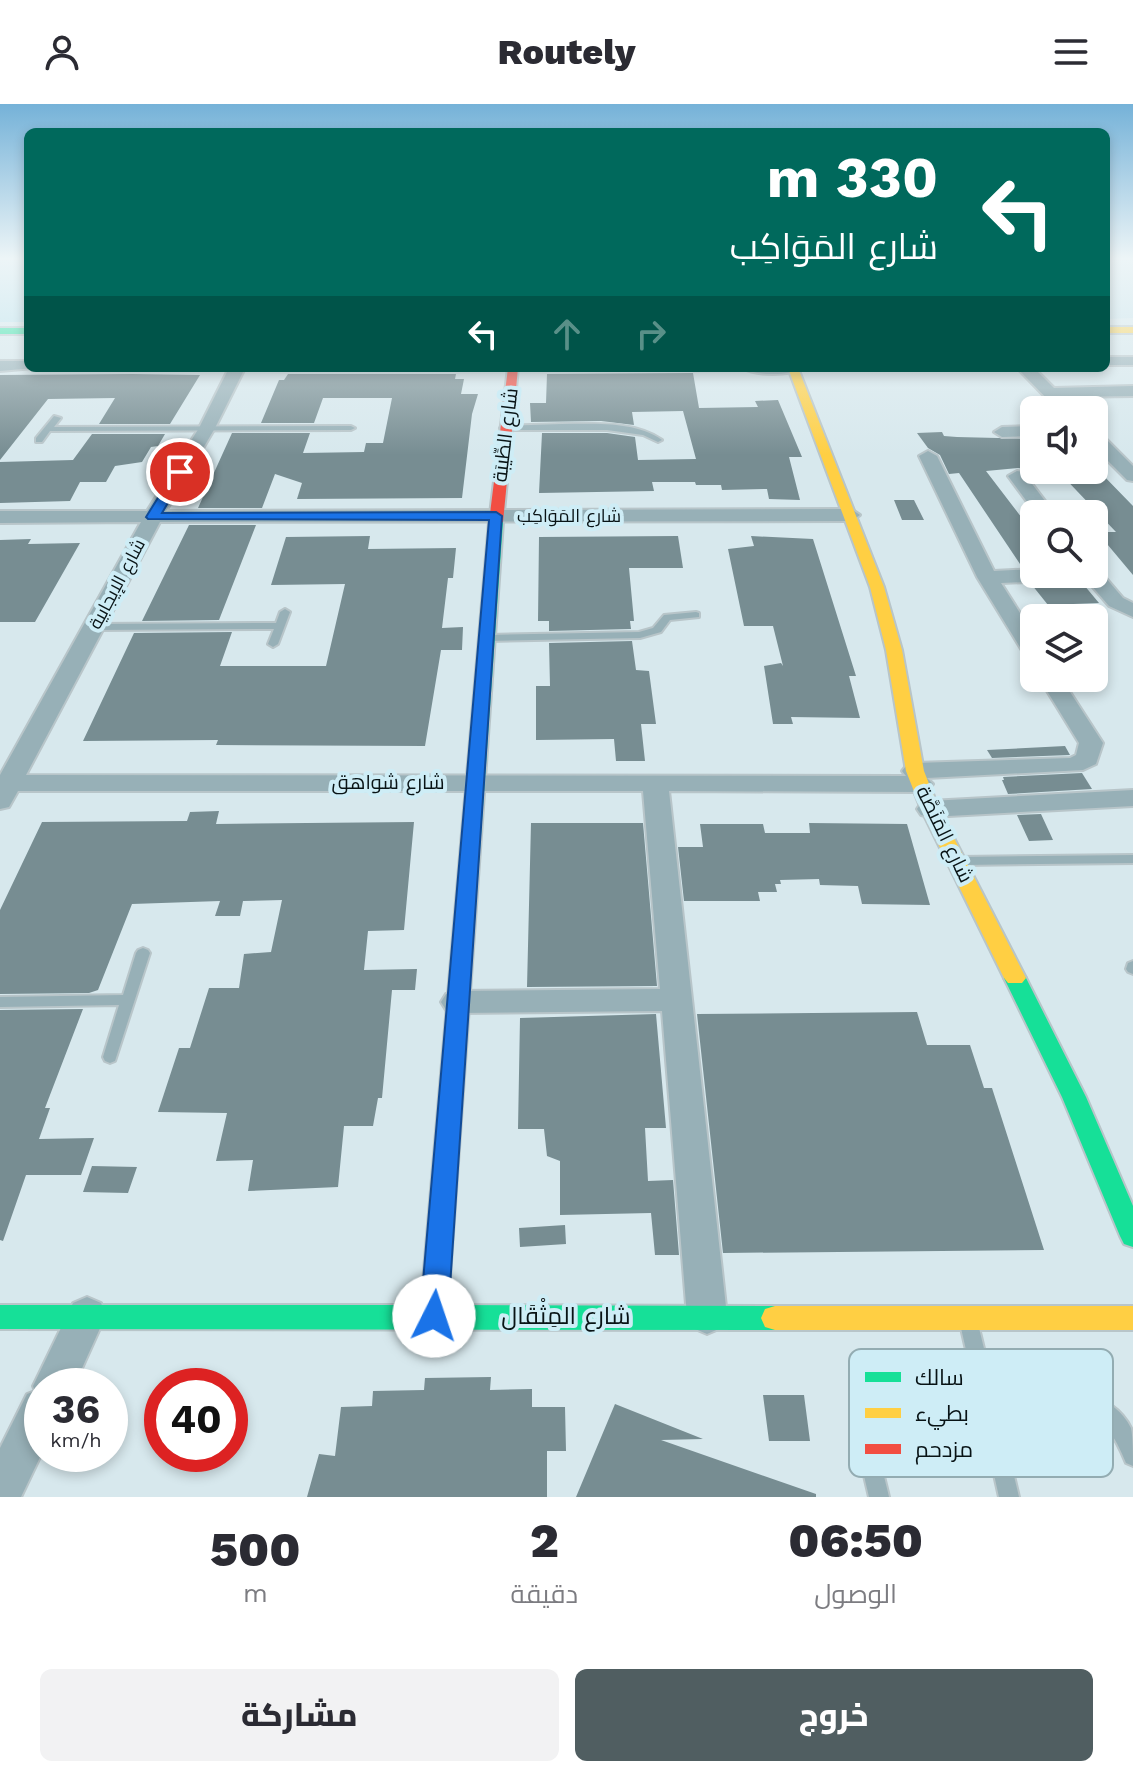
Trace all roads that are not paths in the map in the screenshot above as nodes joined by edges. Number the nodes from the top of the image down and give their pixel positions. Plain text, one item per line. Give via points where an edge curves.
1 (1110, 330) edge
2 (1133, 330) edge
3 (0, 331) edge
4 (24, 331) edge
5 (1110, 338) edge
6 (0, 341) edge
7 (24, 341) edge
8 (1133, 341) edge
9 (1110, 361) edge
10 (1133, 361) edge
11 (0, 366) edge
12 (24, 366) edge
13 (235, 372) edge
14 (512, 372) edge
15 (796, 372) edge
16 (1029, 372) edge
17 (1133, 391) edge
18 (1053, 396) edge
19 (1099, 396) edge
20 (1133, 399) edge
21 (1108, 400) edge
22 (355, 417) dead end
23 (57, 418) dead end
24 (207, 428) junction
25 (351, 428) junction
26 (504, 428) junction
27 (49, 429) junction
28 (1020, 431) edge
29 (1002, 432) dead end
30 (39, 440) dead end
31 (347, 440) dead end
32 (658, 440) dead end
33 (1108, 451) edge
34 (928, 456) dead end
35 (1017, 476) dead end
36 (1133, 476) edge
37 (1035, 500) edge
38 (851, 515) junction
39 (496, 516) junction
40 (0, 517) edge
41 (153, 517) junction
42 (1020, 576) edge
43 (987, 577) junction
44 (1104, 588) edge
45 (1133, 611) edge
46 (285, 612) dead end
47 (696, 615) dead end
48 (280, 626) junction
49 (94, 627) junction
50 (1020, 630) edge
51 (488, 638) junction
52 (273, 644) dead end
53 (1059, 692) edge
54 (917, 777) junction
55 (477, 781) junction
56 (655, 783) junction
57 (4, 789) edge
58 (1133, 798) edge
59 (930, 809) junction
60 (1133, 860) edge
61 (957, 861) junction
62 (143, 953) dead end
63 (128, 1000) junction
64 (677, 1000) junction
65 (0, 1002) edge
66 (457, 1002) junction
67 (110, 1057) dead end
68 (1133, 1236) edge
69 (87, 1315) junction
70 (434, 1316) junction
71 (707, 1316) junction
72 (0, 1317) edge
73 (968, 1317) junction
74 (1133, 1318) edge
75 (975, 1349) edge
76 (62, 1368) edge
77 (1113, 1420) edge
78 (24, 1444) edge
79 (1133, 1456) edge
80 (875, 1477) edge
81 (1005, 1477) edge
82 (0, 1493) edge
83 (879, 1497) edge
84 (1009, 1497) edge

1 - 2 street
3 - 4 street
5 - 8 street
6 - 7 street
9 - 10 street
11 - 12 street
13 - 24 street, شارع الإيجابية
14 - 26 street, شارع الطِّيبَة
15 - 38 street, شارع المَنَصَّة
16 - 18 street
17 - 19 street
20 - 21 street
22 - 25 lane
23 - 27 lane
24 - 25 lane
24 - 27 lane
24 - 41 street, شارع الإيجابية
25 - 31 lane
26 - 32 lane via 626,428
26 - 39 street, شارع الطِّيبَة
27 - 30 lane
28 - 29 street
33 - 36 street
34 - 43 street
35 - 37 street
38 - 39 street, شارع المَوَاكِب
38 - 54 street, شارع المَنَصَّة via 894,650
39 - 41 street, شارع المَوَاكِب
39 - 51 street, شارع الطِّيبَة
40 - 41 street, شارع المَوَاكِب
41 - 49 street, شارع الإيجابية
42 - 43 street
43 - 50 street
44 - 45 street
46 - 48 lane
47 - 51 lane via 667,617 657,630 640,635
48 - 49 lane
48 - 52 lane
49 - 57 street, شارع الإيجابية
51 - 55 street, شارع الطِّيبَة
53 - 54 street, شارع شواهق via 1091,743 1087,759 1074,765
54 - 56 street, شارع شواهق
54 - 59 street, شارع المَنَصَّة
55 - 56 street, شارع شواهق
55 - 57 street, شارع شواهق
55 - 66 street, شارع الطِّيبَة
56 - 64 street
58 - 59 street
59 - 61 street, شارع المَنَصَّة
60 - 61 lane
61 - 68 street, شارع المَنَصَّة via 1074,1097
62 - 63 lane
63 - 65 lane
63 - 67 lane
64 - 66 street
64 - 71 street
66 - 70 street, شارع الطِّيبَة
69 - 70 street, شارع المِثْقَال
69 - 72 street, شارع المِثْقَال
69 - 76 street
70 - 71 street, شارع المِثْقَال
71 - 73 street, شارع المِثْقَال
73 - 74 street, شارع المِثْقَال
73 - 75 lane
77 - 79 lane
78 - 82 street
80 - 83 lane
81 - 84 lane

